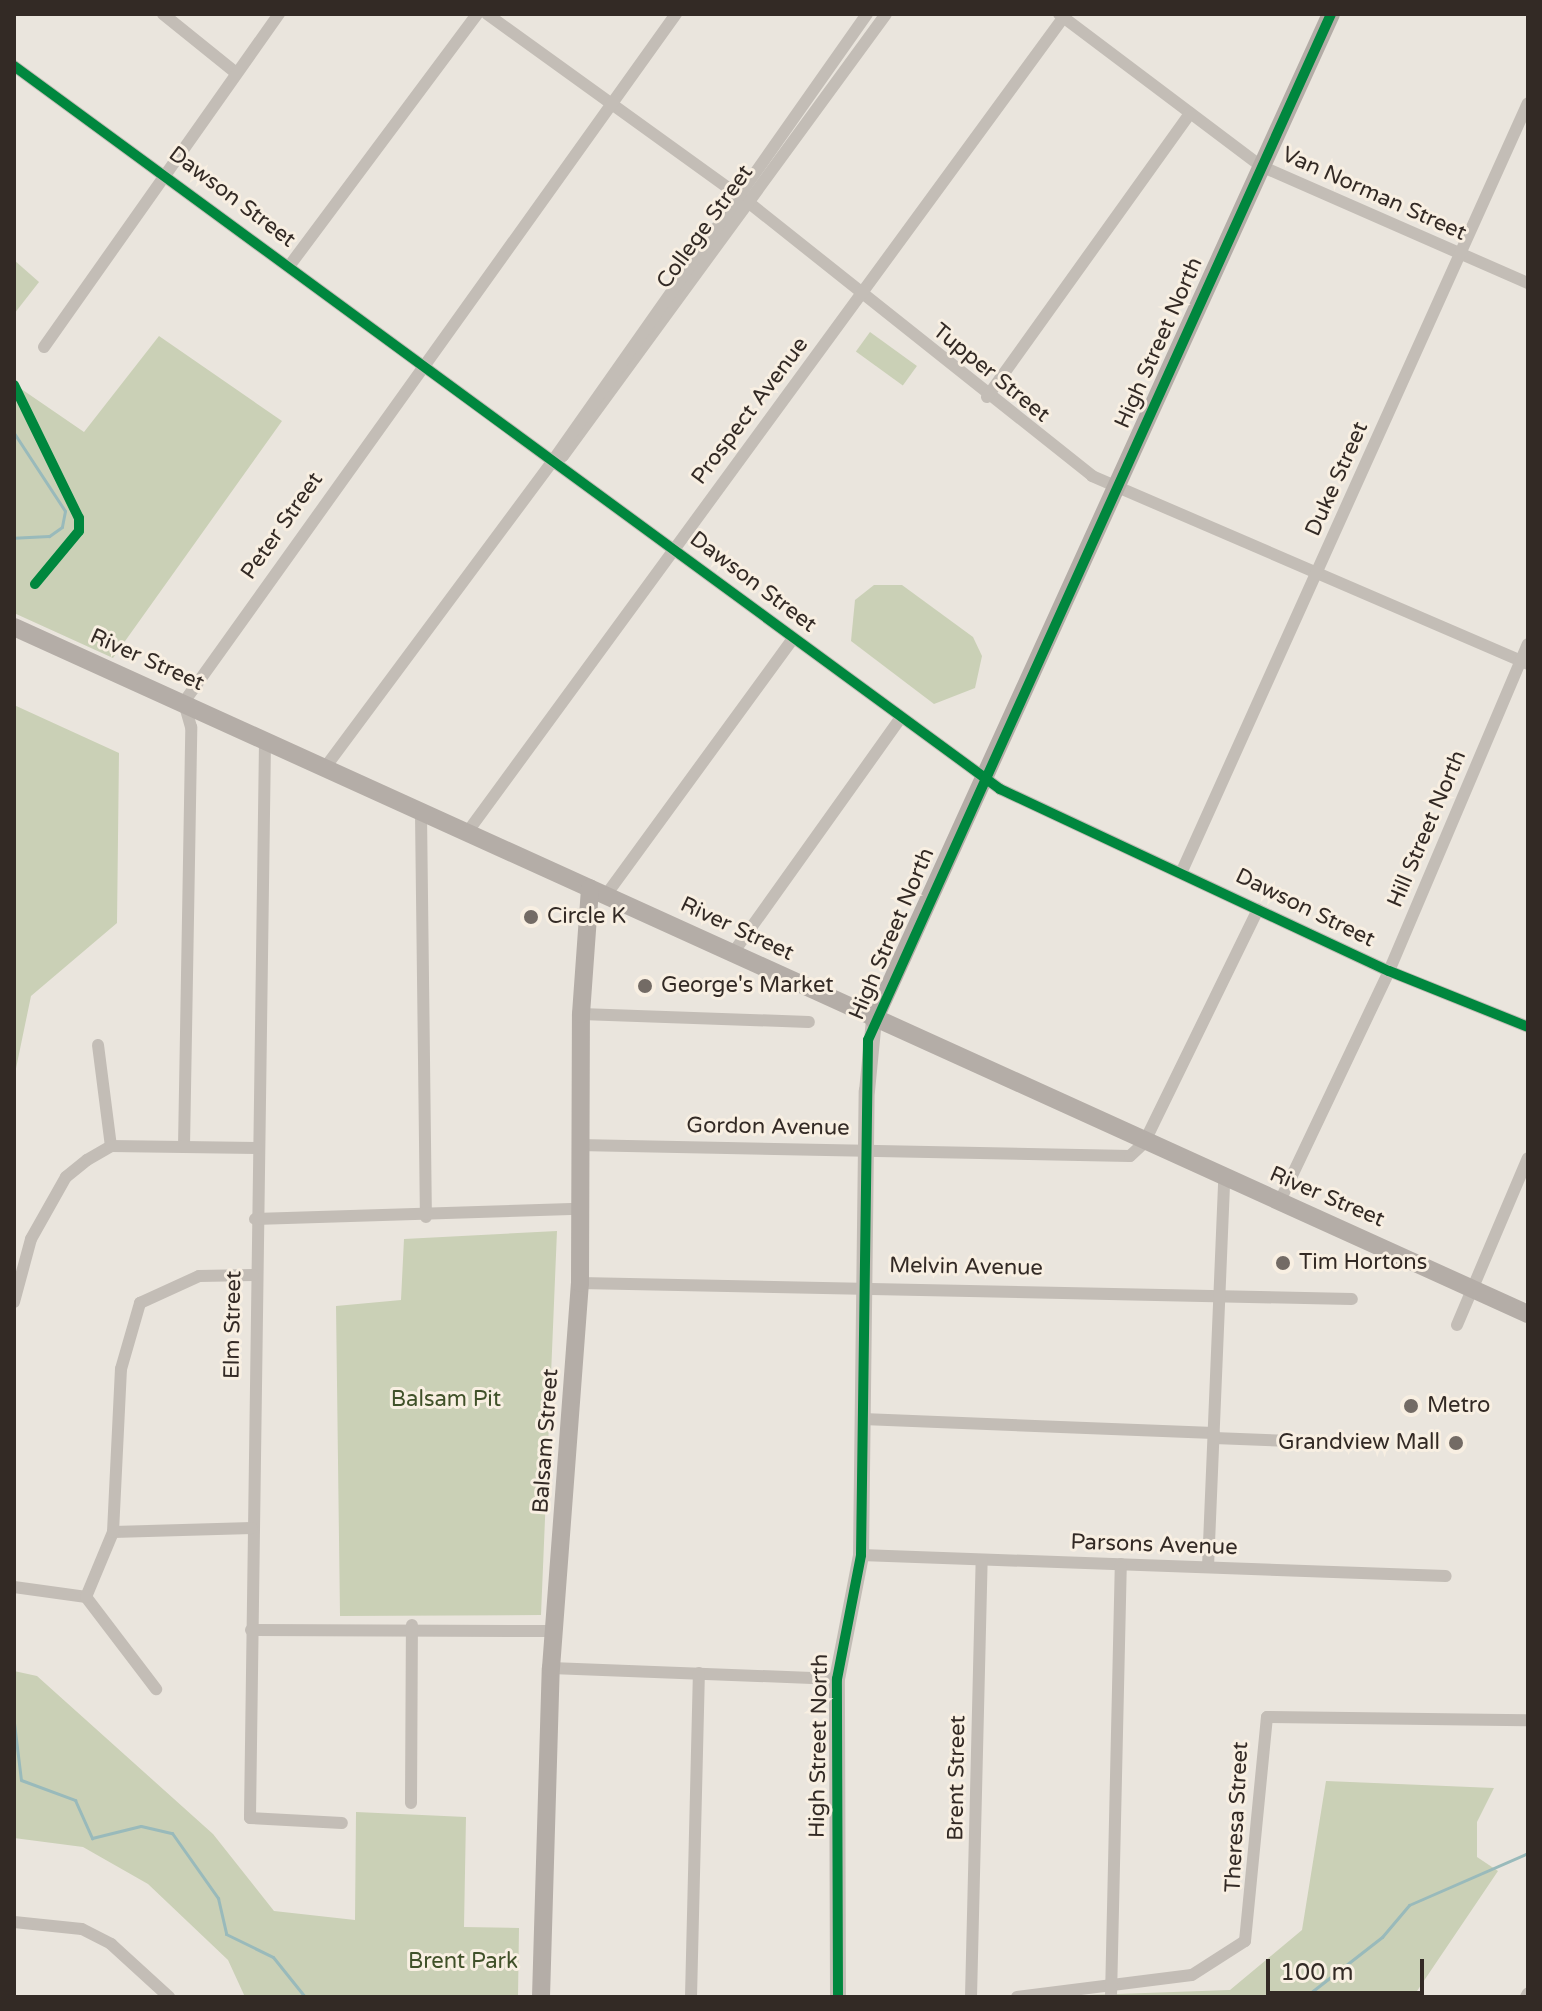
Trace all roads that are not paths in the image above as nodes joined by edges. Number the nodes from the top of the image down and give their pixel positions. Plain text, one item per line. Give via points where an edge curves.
1 (163, 14) edge
2 (279, 14) edge
3 (477, 14) edge
4 (487, 14) edge
5 (676, 14) edge
6 (867, 14) edge
7 (886, 14) edge
8 (1331, 14) edge
9 (1063, 15) edge
10 (14, 66) edge
11 (236, 73) junction
12 (1528, 103) edge
13 (611, 104) junction
14 (797, 109) junction
15 (1190, 113) junction
16 (808, 119) junction
17 (1261, 166) junction
18 (169, 174) junction
19 (735, 193) junction
20 (748, 202) junction
21 (1459, 253) junction
22 (290, 265) junction
23 (1528, 283) edge
24 (864, 295) junction
25 (44, 347) dead end
26 (421, 362) junction
27 (987, 397) junction
28 (554, 459) junction
29 (1117, 485) junction
30 (672, 546) junction
31 (1318, 572) junction
32 (14, 627) edge
33 (793, 639) junction
34 (1528, 644) edge
35 (1524, 663) edge
36 (184, 702) junction
37 (900, 719) junction
38 (265, 742) junction
39 (324, 769) junction
40 (981, 777) junction
41 (421, 814) junction
42 (466, 834) junction
43 (1182, 871) junction
44 (598, 892) junction
45 (1258, 909) junction
46 (733, 953) junction
47 (1389, 971) junction
48 (581, 1014) junction
49 (874, 1020) junction
50 (809, 1022) dead end
51 (1528, 1027) edge
52 (98, 1045) dead end
53 (1144, 1143) junction
54 (578, 1145) junction
55 (111, 1146) junction
56 (184, 1147) junction
57 (257, 1148) junction
58 (865, 1148) junction
59 (1528, 1158) edge
60 (1224, 1178) junction
61 (1279, 1203) junction
62 (579, 1209) junction
63 (426, 1217) junction
64 (255, 1219) junction
65 (253, 1275) junction
66 (580, 1283) junction
67 (866, 1284) junction
68 (1469, 1288) junction
69 (1218, 1293) junction
70 (1352, 1299) dead end
71 (14, 1302) edge
72 (1528, 1314) edge
73 (1457, 1325) dead end
74 (863, 1419) junction
75 (1214, 1436) junction
76 (1346, 1443) dead end
77 (252, 1528) junction
78 (113, 1532) junction
79 (861, 1555) junction
80 (982, 1560) junction
81 (1121, 1564) junction
82 (1208, 1567) junction
83 (1446, 1576) dead end
84 (14, 1587) edge
85 (86, 1597) junction
86 (412, 1625) junction
87 (251, 1630) junction
88 (554, 1631) junction
89 (551, 1668) junction
90 (699, 1673) junction
91 (837, 1679) junction
92 (156, 1689) dead end
93 (1528, 1720) edge
94 (411, 1803) dead end
95 (342, 1823) dead end
96 (14, 1922) edge
97 (1111, 1993) edge
98 (169, 1997) edge
99 (541, 1997) edge
100 (691, 1997) edge
101 (838, 1997) edge
102 (971, 1997) edge
103 (1017, 1997) edge

1 - 11 street
2 - 11 street
3 - 22 street
4 - 13 street, Tupper Street
5 - 13 street, Peter Street
6 - 14 street, College Street
7 - 16 street, College Street
8 - 17 main road, High Street North
9 - 15 street, Van Norman Street
9 - 24 street, Prospect Avenue
10 - 18 street, Dawson Street
11 - 18 street
12 - 21 street, Duke Street
13 - 19 street, Tupper Street
13 - 26 street, Peter Street
14 - 16 street
14 - 19 street, College Street
15 - 17 street, Van Norman Street
15 - 27 street
16 - 20 street, College Street
17 - 21 street, Van Norman Street
17 - 29 main road, High Street North
18 - 22 street, Dawson Street
18 - 25 street
19 - 20 street, Tupper Street
19 - 28 street, College Street
20 - 24 street, Tupper Street
20 - 28 street, College Street
21 - 23 street, Van Norman Street
21 - 31 street, Duke Street
22 - 26 street, Dawson Street
24 - 27 street, Tupper Street
24 - 30 street, Prospect Avenue
26 - 28 street, Dawson Street
26 - 36 street, Peter Street
27 - 29 street, Tupper Street via 1092,476
28 - 30 street, Dawson Street
28 - 39 street, College Street
29 - 31 street, Tupper Street
29 - 40 main road, High Street North
30 - 33 street, Dawson Street
30 - 42 street, Prospect Avenue
31 - 35 street, Tupper Street
31 - 43 street, Duke Street
32 - 36 main road, River Street
33 - 37 street, Dawson Street
33 - 44 street
34 - 35 street, Hill Street North
35 - 47 street, Hill Street North
36 - 38 main road, River Street
36 - 56 street via 191,727
37 - 40 street, Dawson Street
37 - 46 street
38 - 39 main road, River Street
38 - 57 street, Elm Street
39 - 41 main road, River Street
40 - 43 street, Dawson Street
40 - 49 main road, High Street North
41 - 42 main road, River Street
41 - 63 street
42 - 44 main road, River Street
43 - 45 street, Dawson Street
44 - 46 main road, River Street
44 - 48 main road, Balsam Street
45 - 47 street, Dawson Street
45 - 53 street
46 - 49 main road, River Street
47 - 51 street, Dawson Street
47 - 61 street, Hill Street North
48 - 50 street
48 - 54 main road, Balsam Street
49 - 53 main road, River Street
49 - 58 street, High Street North
52 - 55 street
53 - 58 street, Gordon Avenue via 1130,1156
53 - 60 main road, River Street
54 - 58 street, Gordon Avenue
54 - 62 main road, Balsam Street
55 - 56 street
55 - 71 street via 58,1190 31,1239
56 - 57 street
57 - 64 street, Elm Street
58 - 67 street, High Street North
59 - 68 street
60 - 61 main road, River Street
60 - 69 street
61 - 68 main road, River Street
62 - 63 street
62 - 66 main road, Balsam Street
63 - 64 street
64 - 65 street, Elm Street
65 - 77 street, Elm Street
65 - 78 street via 199,1276 140,1303 121,1369
66 - 67 street, Melvin Avenue
66 - 88 main road, Balsam Street
67 - 69 street, Melvin Avenue
67 - 74 street, High Street North
68 - 72 main road, River Street
68 - 73 street
69 - 70 street, Melvin Avenue
69 - 75 street
74 - 75 street
74 - 79 street, High Street North
75 - 76 street
75 - 82 street
77 - 78 street
77 - 87 street, Elm Street
78 - 85 street
79 - 80 street, Parsons Avenue
79 - 91 street, High Street North
80 - 81 street, Parsons Avenue
80 - 102 street, Brent Street
81 - 82 street, Parsons Avenue
81 - 97 street
82 - 83 street, Parsons Avenue
84 - 85 street
85 - 92 street
86 - 87 street
86 - 88 street
86 - 94 street
87 - 95 street, Elm Street via 250,1818
88 - 89 main road, Balsam Street
89 - 90 street
89 - 99 main road, Balsam Street
90 - 91 street
90 - 100 street
91 - 101 street, High Street North
93 - 97 street, Theresa Street via 1267,1717 1250,1933 1208,1969
96 - 98 street via 82,1929 111,1944
97 - 103 street, Theresa Street

